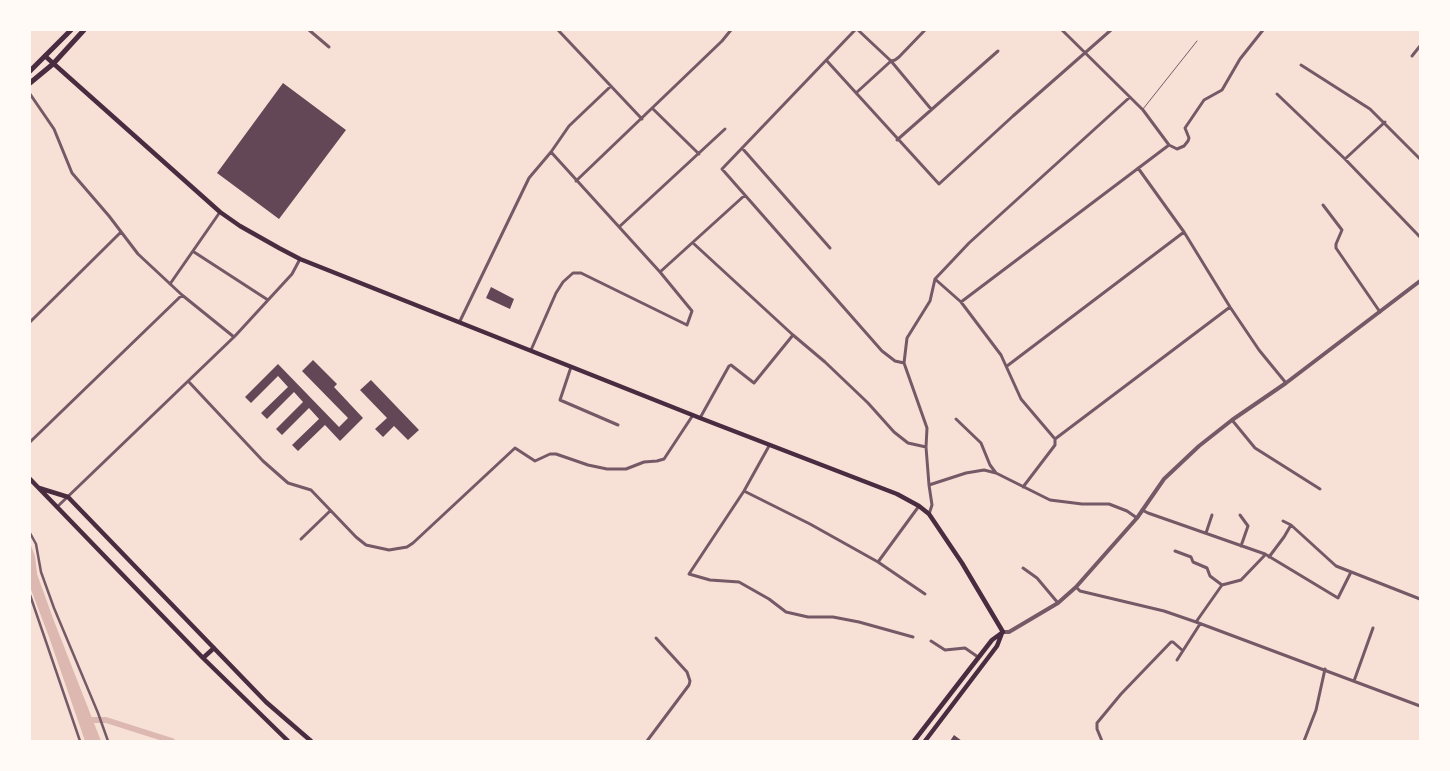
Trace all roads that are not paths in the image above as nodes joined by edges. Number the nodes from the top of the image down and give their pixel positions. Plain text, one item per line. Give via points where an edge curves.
1 (71, 30) edge
2 (84, 30) edge
3 (309, 30) edge
4 (558, 30) edge
5 (731, 30) edge
6 (857, 30) edge
7 (925, 30) edge
8 (1062, 30) edge
9 (1111, 30) edge
10 (1263, 30) edge
11 (1197, 40) dead end
12 (1420, 46) edge
13 (329, 48) dead end
14 (998, 51) dead end
15 (1085, 54) junction
16 (45, 56) junction
17 (1412, 56) dead end
18 (827, 61) junction
19 (890, 61) junction
20 (53, 64) junction
21 (1301, 65) dead end
22 (30, 71) edge
23 (30, 84) edge
24 (611, 86) junction
25 (856, 92) junction
26 (30, 94) edge
27 (1277, 94) dead end
28 (1130, 97) junction
29 (652, 108) junction
30 (931, 109) junction
31 (1143, 110) junction
32 (642, 119) junction
33 (1385, 122) junction
34 (724, 129) dead end
35 (898, 140) junction
36 (1169, 145) junction
37 (742, 148) junction
38 (551, 152) junction
39 (699, 154) junction
40 (1346, 159) junction
41 (1420, 159) edge
42 (1138, 168) junction
43 (576, 181) junction
44 (745, 195) junction
45 (1323, 205) dead end
46 (220, 212) junction
47 (620, 227) junction
48 (121, 232) junction
49 (1184, 232) junction
50 (1420, 237) edge
51 (692, 243) junction
52 (830, 248) dead end
53 (194, 252) junction
54 (300, 259) junction
55 (660, 272) junction
56 (935, 279) junction
57 (1420, 281) edge
58 (170, 284) junction
59 (182, 295) junction
60 (268, 300) junction
61 (961, 302) junction
62 (1230, 307) junction
63 (1380, 312) junction
64 (460, 321) junction
65 (30, 322) edge
66 (793, 335) junction
67 (235, 337) junction
68 (531, 350) junction
69 (904, 363) junction
70 (571, 366) junction
71 (1007, 366) junction
72 (189, 382) junction
73 (1286, 383) junction
74 (693, 416) junction
75 (700, 418) junction
76 (956, 419) dead end
77 (1232, 420) junction
78 (618, 424) dead end
79 (1055, 439) junction
80 (30, 442) edge
81 (769, 446) junction
82 (926, 447) junction
83 (996, 473) junction
84 (30, 479) edge
85 (929, 485) junction
86 (1023, 487) junction
87 (39, 488) junction
88 (1320, 490) dead end
89 (744, 491) junction
90 (68, 497) junction
91 (920, 506) junction
92 (57, 507) junction
93 (1142, 510) junction
94 (330, 511) junction
95 (929, 514) junction
96 (1240, 515) dead end
97 (1212, 516) dead end
98 (1137, 518) junction
99 (1283, 521) dead end
100 (1291, 525) junction
101 (30, 533) edge
102 (1206, 533) junction
103 (301, 540) dead end
104 (1241, 546) junction
105 (1175, 551) dead end
106 (1265, 554) junction
107 (1269, 557) junction
108 (878, 562) junction
109 (1023, 568) dead end
110 (1351, 572) junction
111 (1222, 585) junction
112 (1076, 587) junction
113 (925, 594) dead end
114 (30, 595) edge
115 (1420, 599) edge
116 (1058, 603) junction
117 (1198, 623) junction
118 (1373, 628) dead end
119 (1003, 632) junction
120 (913, 637) dead end
121 (656, 638) dead end
122 (931, 641) dead end
123 (214, 648) junction
124 (1182, 650) junction
125 (203, 658) junction
126 (978, 658) junction
127 (1177, 660) dead end
128 (1325, 669) junction
129 (1354, 681) junction
130 (1420, 706) edge
131 (80, 741) edge
132 (108, 741) edge
133 (288, 741) edge
134 (311, 741) edge
135 (647, 741) edge
136 (914, 741) edge
137 (925, 741) edge
138 (1102, 741) edge
139 (1304, 741) edge

1 - 16 main road
2 - 20 main road
3 - 13 street
4 - 24 street
5 - 29 street
6 - 18 street
6 - 19 street
7 - 19 street via 895,60
8 - 15 street
9 - 15 street
10 - 36 street via 1240,59 1222,90 1204,100 1185,128 1188,141 1180,149
11 - 31 lane
12 - 17 street
14 - 30 street
15 - 28 street
15 - 35 street via 939,184
16 - 20 main road
16 - 22 main road
18 - 25 street
18 - 37 street
19 - 25 street
19 - 30 street
20 - 23 main road
20 - 46 main road
21 - 33 street
24 - 32 street
24 - 38 street via 569,126
25 - 35 street
26 - 48 street via 54,129 72,173
27 - 40 street
28 - 31 street
28 - 56 street via 969,243
29 - 32 street
29 - 39 street
30 - 35 street
31 - 36 street
32 - 43 street
33 - 40 street
33 - 41 street
34 - 39 street
36 - 42 street
37 - 44 street via 722,168
37 - 52 street
38 - 43 street
38 - 64 street via 529,178
39 - 47 street
40 - 50 street
42 - 49 street
42 - 61 street
43 - 47 street
44 - 51 street
44 - 69 street via 882,351 895,361
45 - 63 street via 1342,230 1336,248
46 - 53 street
46 - 54 main road
47 - 55 street
48 - 58 street via 138,254
48 - 65 street
49 - 62 street
49 - 71 street
51 - 55 street
51 - 66 street
53 - 58 street
53 - 60 street
54 - 60 street via 292,274
54 - 64 main road
55 - 68 street via 692,309 687,325 581,273 573,273 556,293
56 - 61 street
56 - 69 street via 930,301 907,338
57 - 63 street
58 - 59 street
59 - 67 street
59 - 80 street
60 - 67 street
61 - 71 street
62 - 73 street
62 - 79 street
63 - 73 street
64 - 68 main road
66 - 75 street via 754,383 729,366
66 - 82 street via 833,369 894,432 908,443
67 - 72 street
68 - 70 main road
69 - 82 street via 928,428
70 - 74 main road
70 - 78 street via 560,400
71 - 79 street via 1021,399
72 - 90 street
72 - 94 street via 288,483 311,490
73 - 77 street
74 - 75 main road
74 - 94 street via 663,460 644,462 626,469 607,470 556,454 536,462 515,448 407,548 389,550 366,545
75 - 81 main road
76 - 83 street via 981,443
77 - 88 street via 1256,448
77 - 93 street via 1174,469
79 - 86 street via 1055,445
81 - 89 street
81 - 91 main road via 897,494
82 - 85 street
83 - 85 street via 984,470 966,473
83 - 86 street
84 - 87 main road
85 - 95 street via 932,505
86 - 98 street via 1050,500 1109,504
87 - 90 main road
87 - 92 main road
89 - 108 street
89 - 120 street via 689,574 710,580 739,582 786,612 859,622
90 - 92 street
90 - 123 main road
91 - 95 main road
91 - 108 street
92 - 125 main road
93 - 98 street
93 - 102 street
94 - 103 street
95 - 119 main road
96 - 104 street via 1248,526
97 - 102 street
98 - 112 street
99 - 100 street
100 - 107 street
100 - 110 street via 1336,566
101 - 132 street via 54,608
102 - 104 street
104 - 106 street
105 - 111 street via 1207,568 1210,576
106 - 107 street
106 - 111 street via 1241,580
107 - 110 street via 1338,598
108 - 113 street
109 - 116 street via 1037,578
110 - 115 street
111 - 117 street
112 - 116 street
112 - 117 street via 1080,591 1164,611
114 - 131 street
116 - 119 street via 1009,632
117 - 124 street
117 - 128 street
118 - 129 street
119 - 126 main road
119 - 137 main road via 997,646
121 - 135 street via 686,670 690,681
122 - 126 street via 945,650 966,648
123 - 125 main road
123 - 134 main road via 266,702
124 - 127 street
124 - 138 street via 1170,642 1120,694 1097,723
125 - 133 main road
126 - 136 main road
128 - 129 street
128 - 139 street via 1316,710
129 - 130 street

